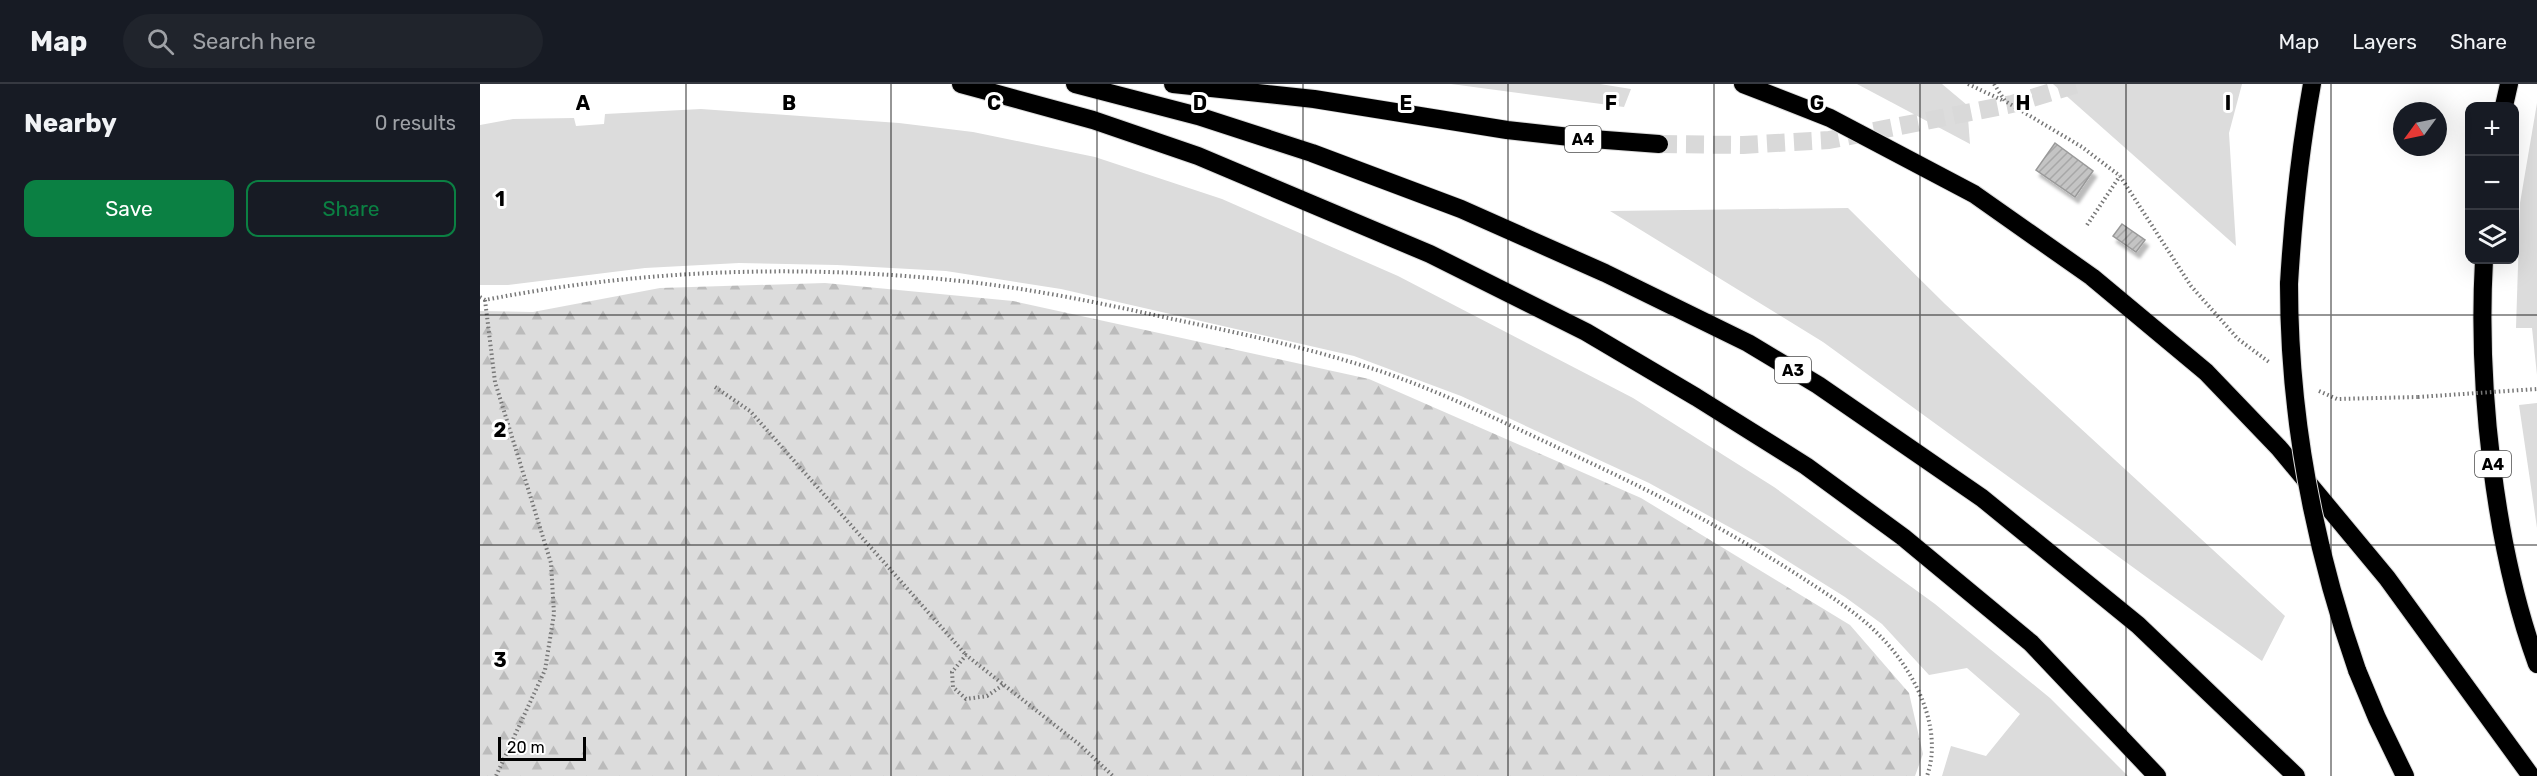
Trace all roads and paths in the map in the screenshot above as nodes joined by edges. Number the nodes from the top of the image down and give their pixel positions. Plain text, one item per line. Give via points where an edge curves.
1 (961, 84) edge
2 (1075, 84) edge
3 (1173, 84) edge
4 (1743, 84) edge
5 (1968, 84) edge
6 (1994, 84) edge
7 (2312, 84) edge
8 (2509, 84) edge
9 (2005, 101) junction
10 (2505, 102) edge
11 (1659, 144) tunnel mouth
12 (2120, 176) junction
13 (2087, 225) dead end
14 (2484, 264) edge
15 (480, 297) edge
16 (485, 300) junction
17 (2276, 367) dead end
18 (715, 387) dead end
19 (2537, 388) edge
20 (2316, 390) dead end
21 (966, 655) junction
22 (2537, 664) edge
23 (1004, 685) junction
24 (496, 776) edge
25 (1113, 776) edge
26 (1927, 776) edge
27 (2157, 776) edge
28 (2296, 776) edge
29 (2405, 776) edge
30 (2531, 776) edge

1 - 27 highway via 1093,120 1198,156 1430,254 1586,332 1806,466 1903,537 2031,643
2 - 28 highway, A3 via 1210,120 1312,153 1461,209 1748,343 1818,385 1982,498 2138,625
3 - 11 highway, A4 via 1314,99 1508,130
4 - 30 highway via 1830,118 1974,194 2092,277 2206,372 2279,448 2387,579
5 - 9 path
6 - 9 path
7 - 29 highway, bridge via 2294,205 2289,284 2290,362 2300,454 2339,618 2357,669
8 - 10 highway
9 - 12 path via 2082,147
12 - 13 path
12 - 17 path via 2190,286 2238,339
14 - 22 highway, A4 via 2484,352 2492,457 2512,580
15 - 16 path
16 - 24 path via 495,382 551,563 554,614 545,670
16 - 26 path via 670,275 837,272 950,279 1061,295 1353,362 1462,403 1646,489 1759,550 1846,607 1882,637 1917,684 1933,760
18 - 21 path via 750,411
19 - 20 path, bridge via 2337,399
21 - 23 path
21 - 23 path via 952,672 953,687 966,699 987,696
23 - 25 path

